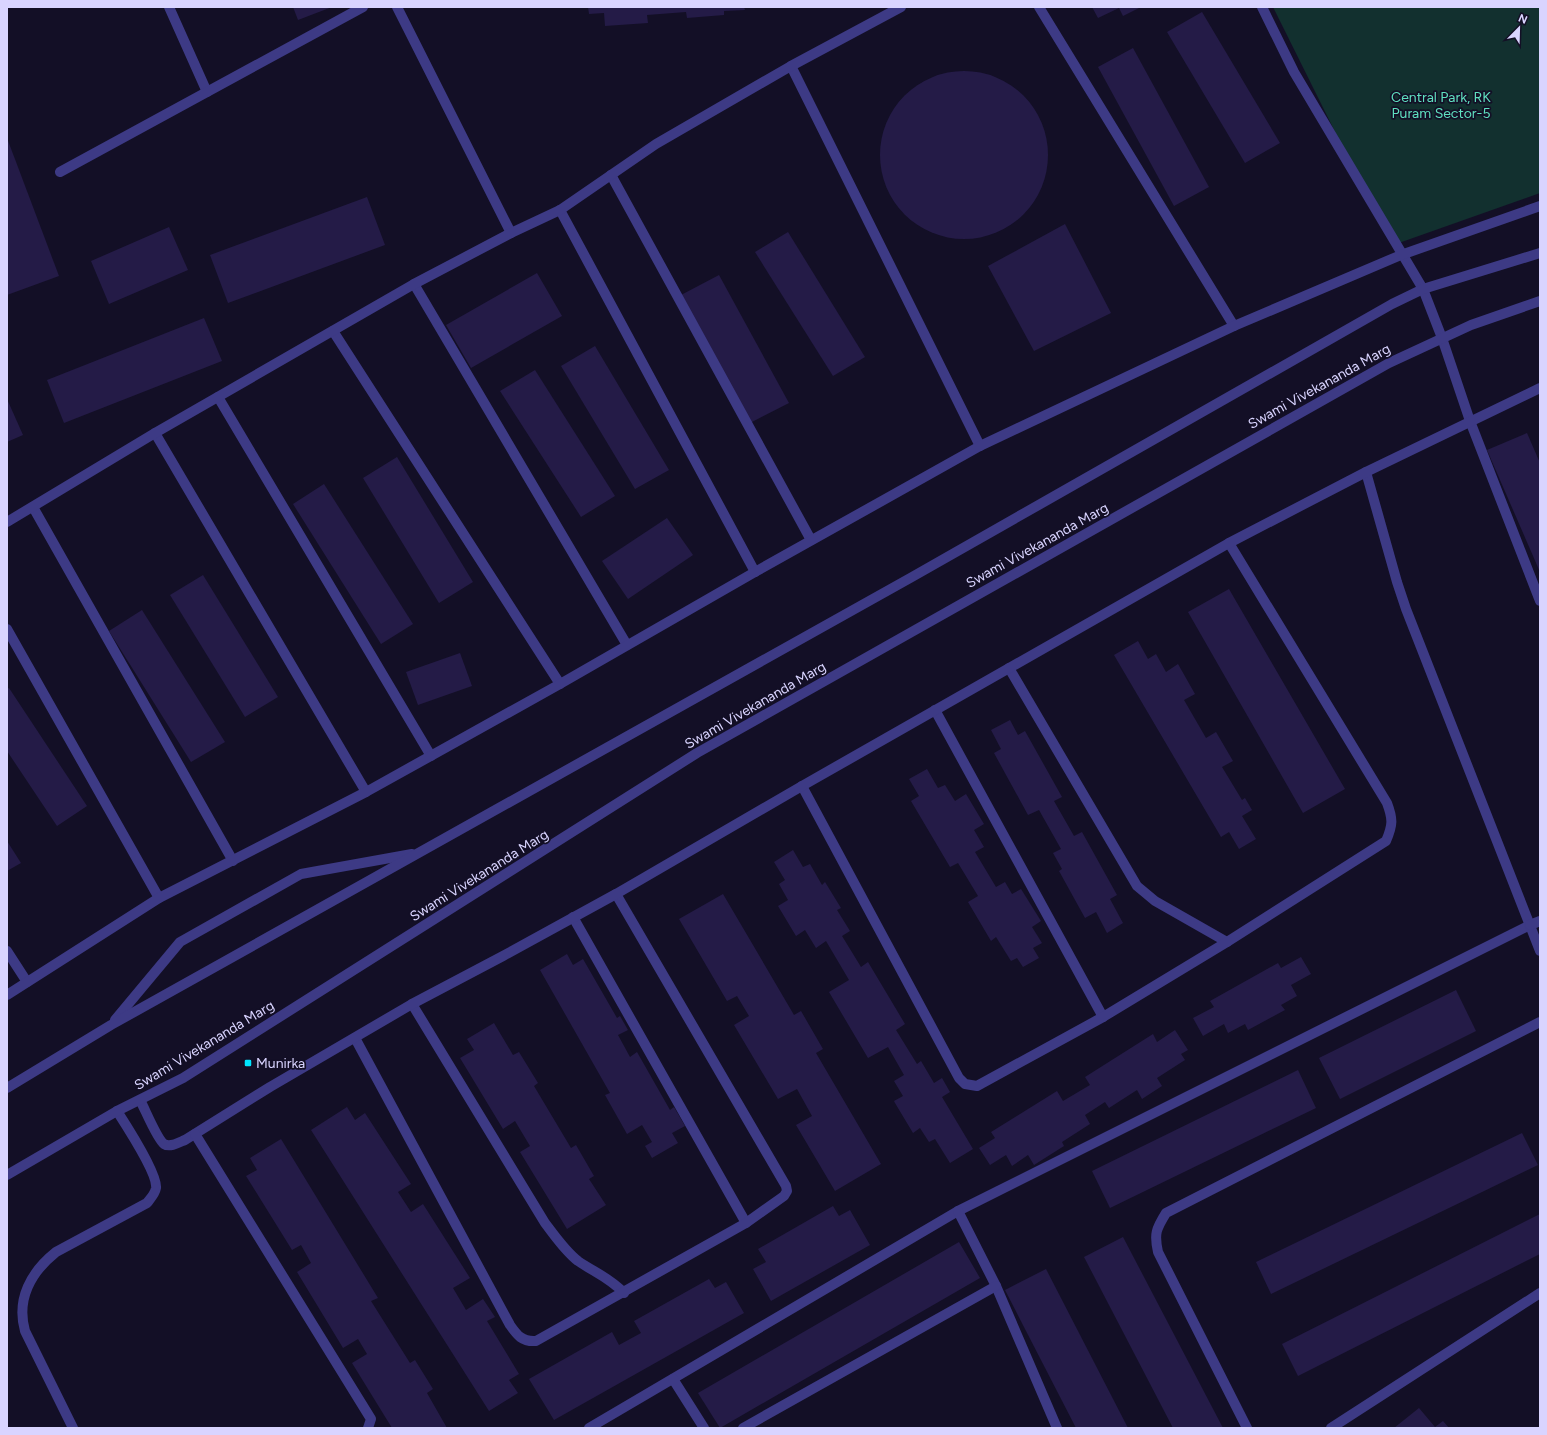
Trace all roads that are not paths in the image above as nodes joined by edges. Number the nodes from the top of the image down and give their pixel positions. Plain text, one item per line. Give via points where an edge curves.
1 (169, 7) edge
2 (363, 7) edge
3 (398, 7) edge
4 (901, 7) edge
5 (1039, 7) edge
6 (1262, 7) edge
7 (791, 66) junction
8 (207, 92) junction
9 (60, 172) dead end
10 (611, 175) junction
11 (1540, 206) edge
12 (560, 210) junction
13 (511, 233) junction
14 (1540, 253) edge
15 (1401, 255) junction
16 (414, 284) junction
17 (1423, 289) junction
18 (1540, 301) edge
19 (1234, 326) junction
20 (333, 331) junction
21 (1442, 338) junction
22 (1540, 388) edge
23 (218, 397) junction
24 (1470, 421) junction
25 (155, 433) junction
26 (980, 446) junction
27 (1366, 472) junction
28 (33, 507) junction
29 (7, 522) edge
30 (811, 540) junction
31 (1229, 543) junction
32 (755, 572) junction
33 (1540, 601) edge
34 (7, 629) edge
35 (627, 645) junction
36 (1008, 668) junction
37 (560, 684) junction
38 (935, 710) junction
39 (431, 756) junction
40 (802, 786) junction
41 (366, 792) junction
42 (420, 852) junction
43 (233, 860) junction
44 (616, 894) junction
45 (159, 898) junction
46 (572, 917) junction
47 (1540, 922) edge
48 (1530, 925) junction
49 (1227, 942) junction
50 (7, 951) edge
51 (1540, 951) edge
52 (27, 982) junction
53 (7, 995) edge
54 (412, 1004) junction
55 (1103, 1017) junction
56 (1540, 1022) edge
57 (111, 1025) junction
58 (354, 1038) junction
59 (7, 1088) edge
60 (140, 1100) junction
61 (117, 1111) junction
62 (195, 1134) junction
63 (7, 1175) edge
64 (958, 1211) junction
65 (746, 1223) junction
66 (996, 1286) junction
67 (624, 1293) junction
68 (1540, 1293) edge
69 (673, 1379) junction
70 (1337, 1427) edge
71 (73, 1428) edge
72 (368, 1428) edge
73 (589, 1428) edge
74 (704, 1428) edge
75 (743, 1428) edge
76 (1057, 1428) edge
77 (1247, 1428) edge

1 - 8 street
2 - 8 street
3 - 13 street
4 - 7 street
5 - 19 street
6 - 15 street via 1294,72
7 - 10 street via 656,144
7 - 26 street
8 - 9 street
10 - 12 street
10 - 30 street
11 - 15 street
12 - 13 street
12 - 32 street
13 - 16 street
14 - 17 street
15 - 17 street
15 - 19 street
16 - 20 street
16 - 35 street
17 - 21 street
17 - 42 street via 1392,304 912,577
18 - 21 street, Swami Vivekananda Marg
19 - 26 street
20 - 23 street
20 - 37 street
21 - 24 street
21 - 60 street, Swami Vivekananda Marg via 1388,362 697,753 183,1078
22 - 24 street
23 - 25 street
23 - 39 street
24 - 27 street
24 - 33 street
25 - 28 street
25 - 41 street
26 - 30 street
27 - 31 street
27 - 48 street via 1406,609
28 - 29 street
28 - 43 street
30 - 32 street
31 - 36 street
31 - 49 street via 1387,803 1392,817 1391,830 1386,842
32 - 35 street
34 - 45 street
35 - 37 street
36 - 38 street
36 - 49 street via 1137,886 1155,901
37 - 39 street
38 - 40 street
38 - 55 street
39 - 41 street
40 - 44 street
40 - 55 street via 959,1078 965,1084 977,1086
41 - 43 street
42 - 57 street
42 - 57 street via 301,874 180,942
43 - 45 street
44 - 46 street
44 - 65 street via 786,1186 784,1196
45 - 52 street
46 - 54 street
46 - 65 street
47 - 48 street
48 - 51 street
48 - 64 street
49 - 55 street
50 - 52 street
52 - 53 street
54 - 58 street
54 - 67 street via 545,1223 578,1260 610,1279
56 - 77 street via 1166,1213 1157,1227 1155,1239 1158,1252
57 - 59 street
58 - 62 street
58 - 67 street via 517,1336 524,1340 536,1341
60 - 61 street, Swami Vivekananda Marg
60 - 62 street via 165,1144 177,1143
61 - 63 street, Swami Vivekananda Marg
61 - 71 street via 150,1167 156,1187 153,1196 147,1204 56,1252 45,1261 28,1287 23,1302 22,1318 25,1331
62 - 72 street via 371,1419
64 - 66 street
64 - 69 street
65 - 67 street
66 - 75 street
66 - 76 street
68 - 70 street
69 - 73 street
69 - 74 street

